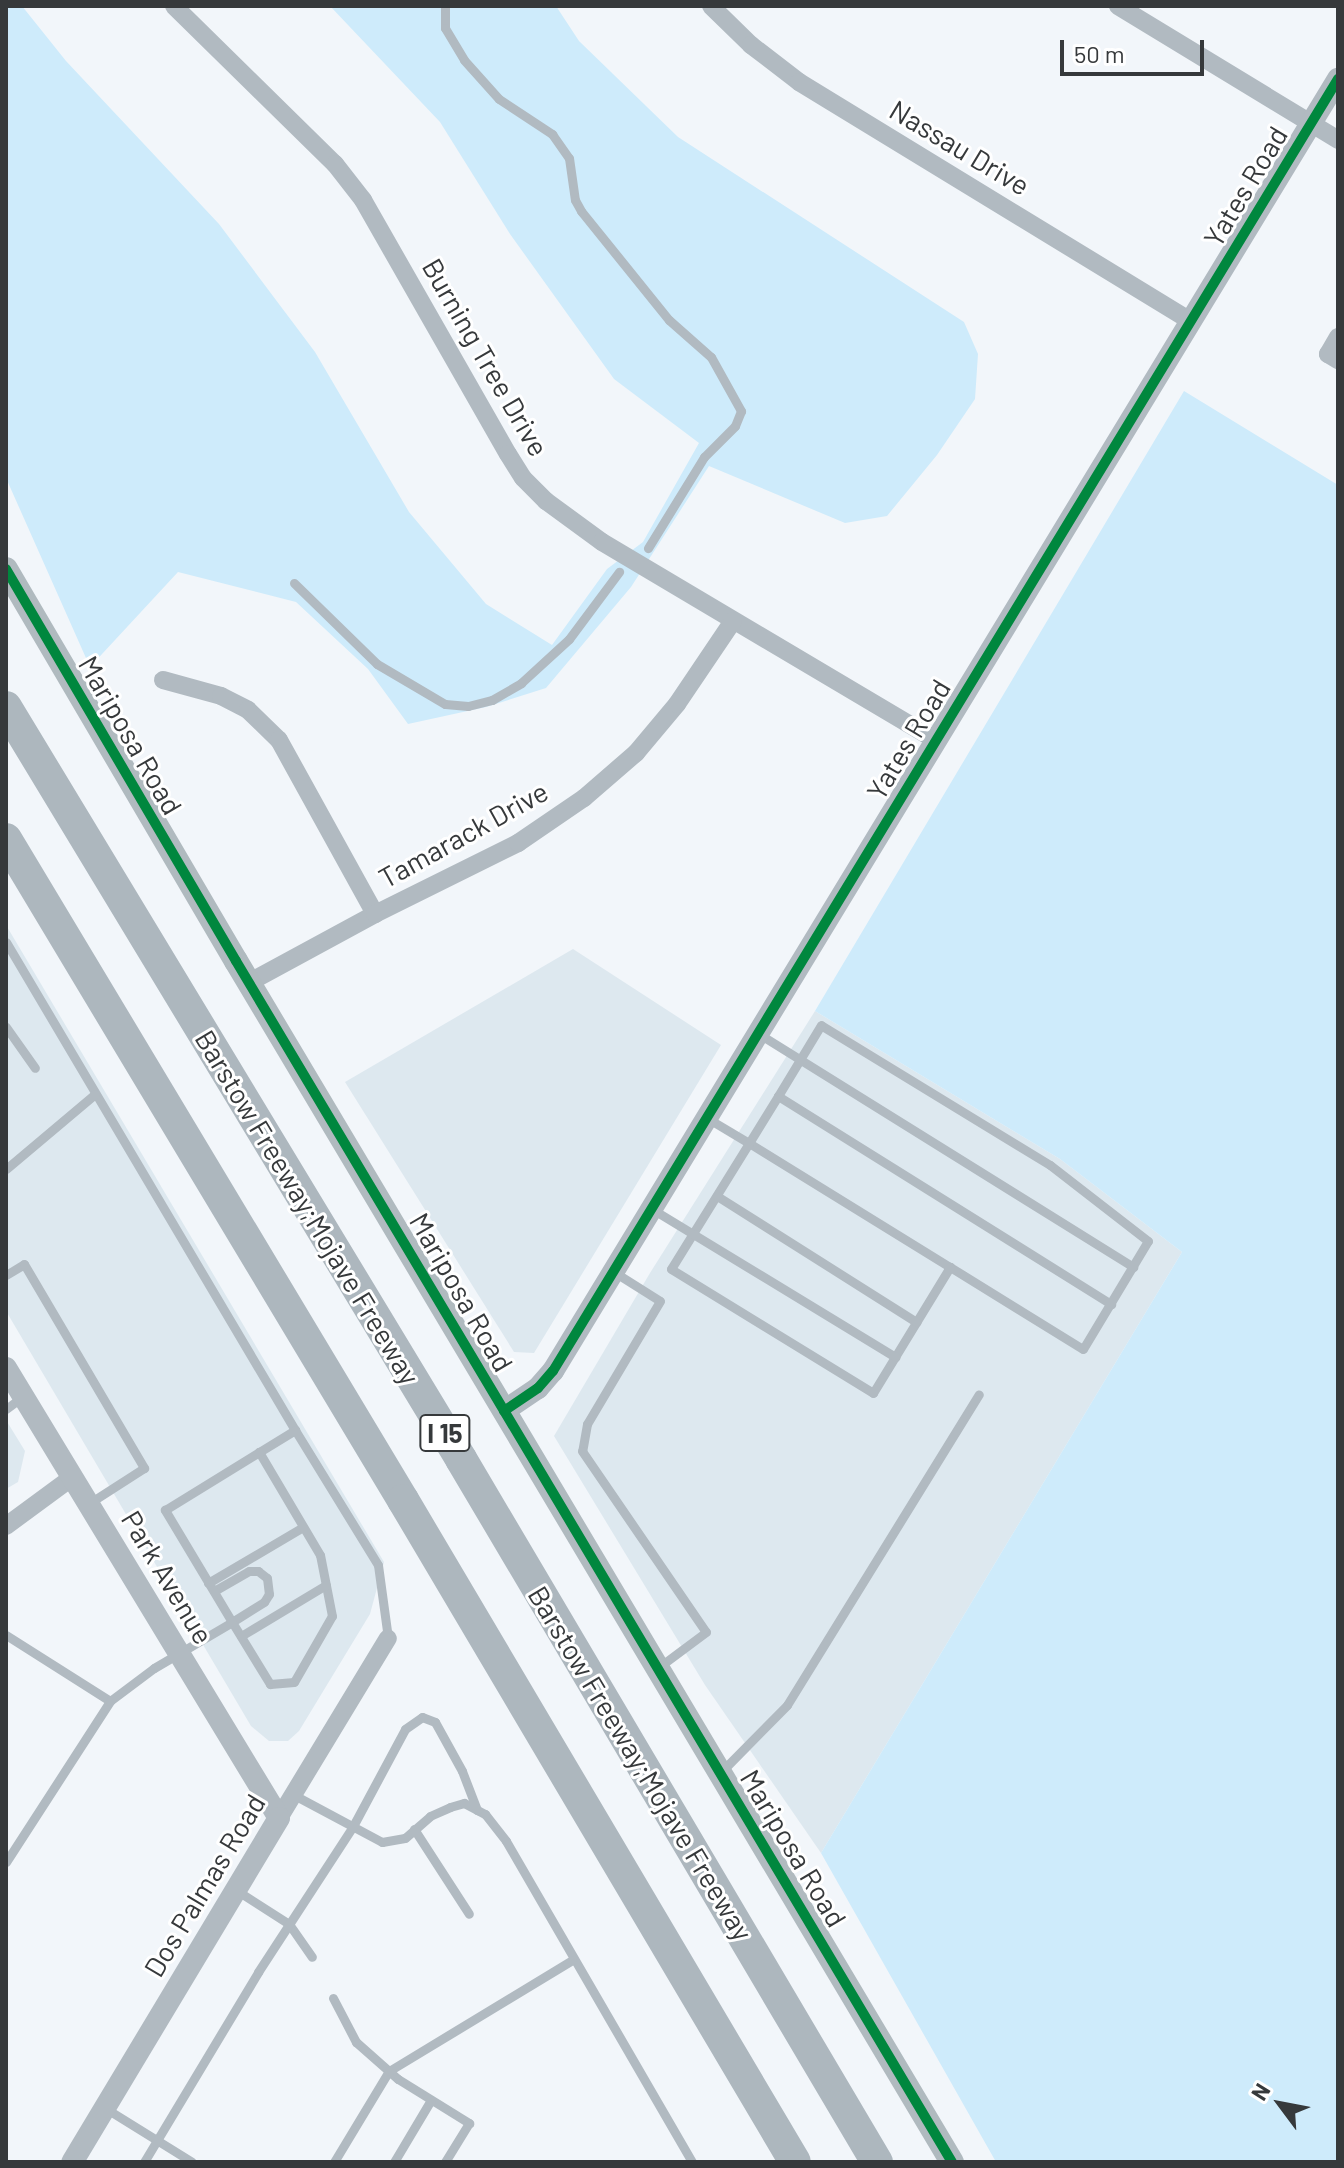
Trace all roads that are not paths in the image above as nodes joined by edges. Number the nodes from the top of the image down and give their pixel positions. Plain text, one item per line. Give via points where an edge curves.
1 (174, 6) edge
2 (445, 6) edge
3 (711, 6) edge
4 (1118, 6) edge
5 (1338, 79) edge
6 (1311, 123) junction
7 (1338, 140) edge
8 (1190, 321) junction
9 (1338, 337) edge
10 (1333, 357) edge
11 (648, 548) dead end
12 (6, 569) edge
13 (619, 572) dead end
14 (294, 583) dead end
15 (733, 621) junction
16 (163, 680) dead end
17 (6, 707) edge
18 (936, 740) junction
19 (6, 839) edge
20 (375, 914) junction
21 (6, 942) edge
22 (248, 983) junction
23 (6, 1027) edge
24 (757, 1033) junction
25 (800, 1060) junction
26 (35, 1068) dead end
27 (95, 1094) junction
28 (778, 1096) junction
29 (707, 1117) junction
30 (749, 1143) junction
31 (6, 1169) edge
32 (717, 1196) junction
33 (652, 1209) junction
34 (693, 1233) junction
35 (950, 1267) junction
36 (1133, 1267) junction
37 (614, 1272) junction
38 (6, 1275) edge
39 (1111, 1304) junction
40 (916, 1322) junction
41 (895, 1357) junction
42 (6, 1368) edge
43 (979, 1394) dead end
44 (14, 1402) edge
45 (504, 1411) junction
46 (295, 1430) junction
47 (259, 1452) junction
48 (71, 1478) junction
49 (88, 1504) junction
50 (6, 1526) edge
51 (303, 1527) junction
52 (326, 1585) junction
53 (211, 1587) junction
54 (232, 1622) junction
55 (6, 1635) edge
56 (241, 1636) junction
57 (388, 1638) joint
58 (179, 1653) junction
59 (659, 1667) junction
60 (110, 1701) junction
61 (721, 1772) junction
62 (294, 1795) junction
63 (477, 1810) junction
64 (279, 1818) junction
65 (352, 1828) junction
66 (414, 1829) junction
67 (6, 1862) edge
68 (236, 1890) junction
69 (469, 1914) dead end
70 (289, 1924) junction
71 (312, 1957) dead end
72 (572, 1960) junction
73 (333, 1998) dead end
74 (389, 2071) junction
75 (431, 2100) junction
76 (105, 2108) junction
77 (157, 2140) junction
78 (72, 2162) edge
79 (144, 2162) edge
80 (192, 2162) edge
81 (334, 2162) edge
82 (394, 2162) edge
83 (445, 2162) edge
84 (692, 2162) edge
85 (795, 2162) edge
86 (877, 2162) edge
87 (952, 2162) edge

1 - 15 street, Burning Tree Drive via 335,164 363,200 523,478 581,528
2 - 11 lane via 445,28 457,51 499,99 552,134 569,158 581,211 669,320 711,357 741,411 735,426 704,457
3 - 8 street, Nassau Drive via 799,82
4 - 6 street
5 - 6 street, Yates Road
6 - 7 street
6 - 8 street, Yates Road
8 - 18 street, Yates Road
9 - 10 street
12 - 22 main road, Mariposa Road
13 - 14 lane via 569,639 521,683 468,706 445,704 377,664
15 - 18 street, Burning Tree Drive
15 - 20 street, Tamarack Drive via 636,753 584,798 518,843
16 - 20 street via 221,696 248,710 279,740
17 - 86 highway, Barstow Freeway;Mojave Freeway / I 15 via 461,1459
18 - 24 street, Yates Road
19 - 85 highway, I 15
20 - 22 street, Tamarack Drive
21 - 27 lane
22 - 45 main road, Mariposa Road
23 - 26 lane
24 - 25 lane
24 - 29 street, Yates Road
25 - 28 lane
25 - 36 lane
25 - 36 lane via 821,1025 1050,1165 1148,1241
27 - 31 lane
27 - 46 lane
28 - 30 lane
28 - 39 lane
29 - 30 lane
29 - 33 street, Yates Road
30 - 32 lane
30 - 35 lane
32 - 34 lane
32 - 40 lane
33 - 34 lane
33 - 37 street, Yates Road
34 - 41 lane
34 - 41 lane via 671,1269 819,1360 873,1393
35 - 39 lane via 1083,1349
35 - 40 lane
36 - 39 lane
37 - 45 street, Yates Road via 553,1371
37 - 59 lane via 660,1301 587,1424 582,1451 706,1632
38 - 49 lane via 24,1264 144,1468
40 - 41 lane
42 - 44 street, Park Avenue
43 - 61 lane via 787,1705
44 - 48 street, Park Avenue
45 - 59 main road, Mariposa Road
46 - 47 lane
46 - 57 lane via 378,1565
47 - 51 lane
47 - 53 lane via 165,1510
48 - 49 street, Park Avenue
48 - 50 street
49 - 58 street, Park Avenue
51 - 52 lane via 320,1555
51 - 53 lane
52 - 56 lane
52 - 56 lane via 332,1616 294,1682 270,1684
53 - 54 lane
53 - 54 lane via 249,1571 267,1578 264,1602
54 - 56 lane
54 - 58 lane
55 - 60 lane
57 - 62 street, Dos Palmas Road
58 - 60 lane
58 - 64 street, Park Avenue
59 - 61 main road, Mariposa Road
60 - 67 lane
61 - 87 main road, Mariposa Road
62 - 64 street, Dos Palmas Road
62 - 65 lane
63 - 65 lane via 435,1722 422,1717 405,1729
63 - 66 lane via 464,1803 450,1807
63 - 72 lane via 506,1841
64 - 68 street, Dos Palmas Road
65 - 66 lane via 382,1842 405,1838
65 - 70 lane
66 - 69 lane
68 - 70 lane
68 - 76 street, Dos Palmas Road
70 - 71 lane
70 - 77 lane
72 - 74 lane
72 - 84 lane
73 - 74 lane via 356,2042
74 - 75 lane
74 - 81 lane
75 - 82 lane
75 - 83 lane via 469,2123
76 - 77 lane
76 - 78 street, Dos Palmas Road
77 - 79 lane
77 - 80 lane

